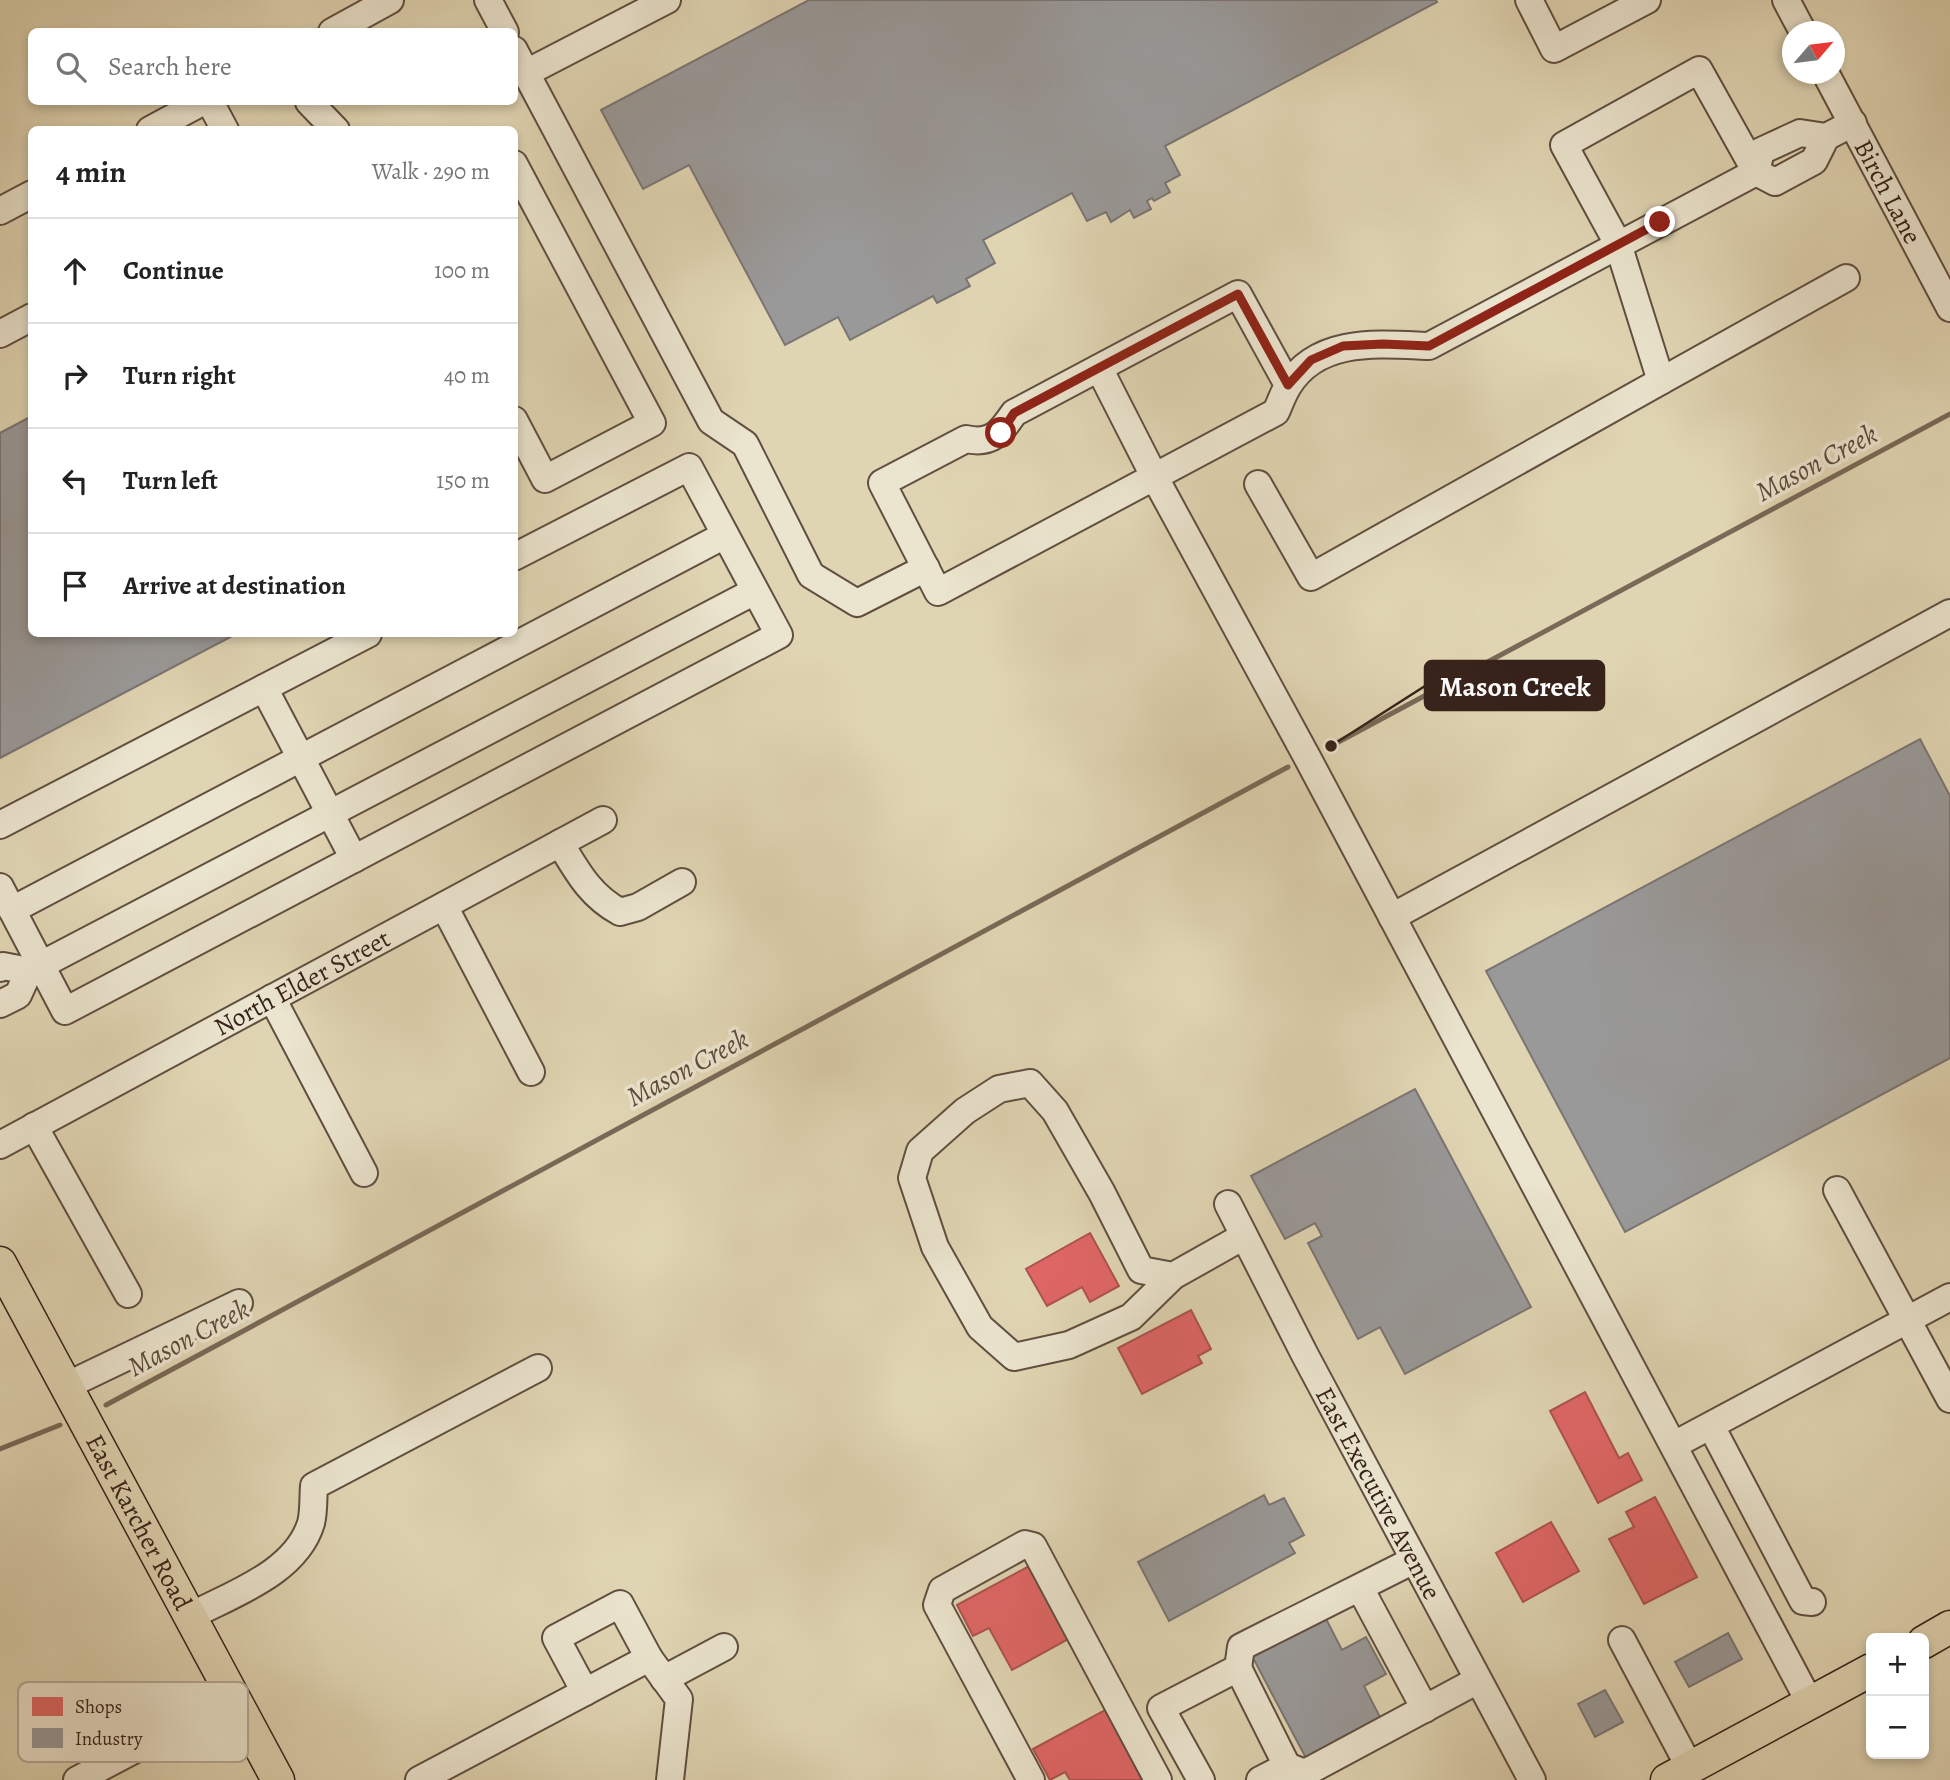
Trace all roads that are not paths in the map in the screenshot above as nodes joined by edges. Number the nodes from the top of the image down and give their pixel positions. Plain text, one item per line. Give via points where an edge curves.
1 (390, 0) edge
2 (488, 0) edge
3 (667, 0) edge
4 (1529, 0) edge
5 (1786, 0) edge
6 (1639, 2) edge
7 (1797, 21) edge
8 (339, 28) edge
9 (503, 28) edge
10 (520, 62) edge
11 (1832, 84) edge
12 (196, 105) edge
13 (212, 105) edge
14 (312, 105) edge
15 (1853, 123) junction
16 (157, 126) edge
17 (223, 126) edge
18 (332, 126) edge
19 (518, 172) edge
20 (1756, 172) junction
21 (28, 196) edge
22 (0, 211) edge
23 (1618, 244) junction
24 (1846, 278) dead end
25 (1950, 308) edge
26 (28, 319) edge
27 (1, 330) edge
28 (1099, 368) junction
29 (1284, 377) junction
30 (1661, 381) junction
31 (518, 428) edge
32 (1154, 476) junction
33 (1258, 484) dead end
34 (725, 535) junction
35 (518, 556) edge
36 (926, 568) junction
37 (755, 591) junction
38 (1950, 613) edge
39 (363, 637) edge
40 (264, 688) junction
41 (301, 758) junction
42 (330, 813) junction
43 (604, 820) dead end
44 (0, 825) edge
45 (560, 844) junction
46 (354, 859) junction
47 (682, 882) dead end
48 (6, 898) edge
49 (444, 906) junction
50 (1392, 917) junction
51 (0, 968) edge
52 (35, 968) junction
53 (272, 998) junction
54 (0, 1004) edge
55 (531, 1072) dead end
56 (34, 1126) junction
57 (0, 1145) edge
58 (364, 1173) dead end
59 (1837, 1190) dead end
60 (1228, 1204) dead end
61 (1244, 1236) junction
62 (0, 1263) edge
63 (1173, 1276) junction
64 (128, 1294) dead end
65 (1950, 1297) edge
66 (239, 1303) dead end
67 (1908, 1320) junction
68 (538, 1368) dead end
69 (66, 1385) junction
70 (1950, 1399) edge
71 (1711, 1426) junction
72 (1674, 1445) junction
73 (1414, 1560) junction
74 (1360, 1588) junction
75 (1812, 1602) dead end
76 (191, 1616) junction
77 (1950, 1627) edge
78 (1929, 1639) edge
79 (1622, 1640) dead end
80 (724, 1647) dead end
81 (649, 1658) junction
82 (1238, 1668) junction
83 (1866, 1673) edge
84 (664, 1679) junction
85 (1478, 1680) junction
86 (226, 1682) edge
87 (585, 1692) junction
88 (1810, 1703) junction
89 (1425, 1709) junction
90 (248, 1723) edge
91 (111, 1762) edge
92 (1287, 1766) junction
93 (1679, 1776) edge
94 (77, 1780) edge
95 (278, 1780) edge
96 (419, 1780) edge
97 (670, 1780) edge
98 (1031, 1780) edge
99 (1158, 1780) edge
100 (1201, 1780) edge
101 (1260, 1780) edge
102 (1532, 1780) edge

1 - 8 street
2 - 9 street
3 - 10 street
4 - 6 street via 1555,48
5 - 7 street
10 - 36 street via 711,421 746,444 811,575 857,603
11 - 15 street, Birch Lane
12 - 16 street
13 - 17 street
14 - 18 street
15 - 20 street via 1826,137 1800,133 1761,151
15 - 25 street, Birch Lane
19 - 31 street via 652,423 545,479
20 - 23 street
20 - 23 street via 1699,70 1564,145
21 - 22 street
23 - 29 street via 1429,346 1343,346
23 - 30 street
24 - 30 street
26 - 27 street
28 - 29 street via 1238,294
28 - 32 street
28 - 36 street via 1014,413 1001,433 980,443 966,439 882,483
29 - 32 street via 1276,412
30 - 33 street via 1311,577
32 - 36 street via 938,592
32 - 50 street
34 - 35 street via 689,467
34 - 37 street
34 - 41 street
37 - 42 street
37 - 46 street via 779,635
38 - 50 street
39 - 40 street
40 - 41 street
40 - 44 street
41 - 42 street
41 - 48 street
42 - 46 street
42 - 52 street
43 - 45 street, North Elder Street
45 - 47 street via 590,891 620,912
45 - 49 street, North Elder Street
46 - 52 street via 65,1011
48 - 52 street
49 - 53 street, North Elder Street
49 - 55 street
50 - 72 street
51 - 52 street
52 - 54 street via 18,995
53 - 56 street, North Elder Street
53 - 58 street
56 - 57 street, North Elder Street
56 - 64 street
59 - 67 street
60 - 61 street, East Executive Avenue
61 - 63 street
61 - 73 street, East Executive Avenue
62 - 69 main road, East Karcher Road
63 - 63 street via 1141,1270 1055,1111 1030,1083 999,1089 965,1111 920,1151 912,1178 935,1247 980,1327 1014,1357 1069,1346 1131,1317
65 - 67 street
66 - 69 street
67 - 70 street
67 - 71 street
68 - 76 street via 314,1486 311,1524 297,1550 278,1570
69 - 76 main road, East Karcher Road
71 - 72 street
71 - 75 street via 1803,1601
72 - 88 street
73 - 74 street
73 - 85 street, East Executive Avenue
74 - 82 street via 1241,1647
74 - 89 street
76 - 86 main road, East Karcher Road
77 - 78 main road
79 - 93 street
80 - 84 street
81 - 84 street
81 - 87 street
81 - 87 street via 620,1604 556,1638
82 - 92 street
82 - 100 street via 1161,1708
83 - 88 main road
84 - 97 street via 679,1699
85 - 89 street
85 - 102 street, East Executive Avenue
87 - 96 street
88 - 93 main road
89 - 92 street via 1305,1773
90 - 95 main road, East Karcher Road
91 - 94 street
92 - 101 street
98 - 99 street via 937,1605 942,1590 1025,1544 1033,1546

